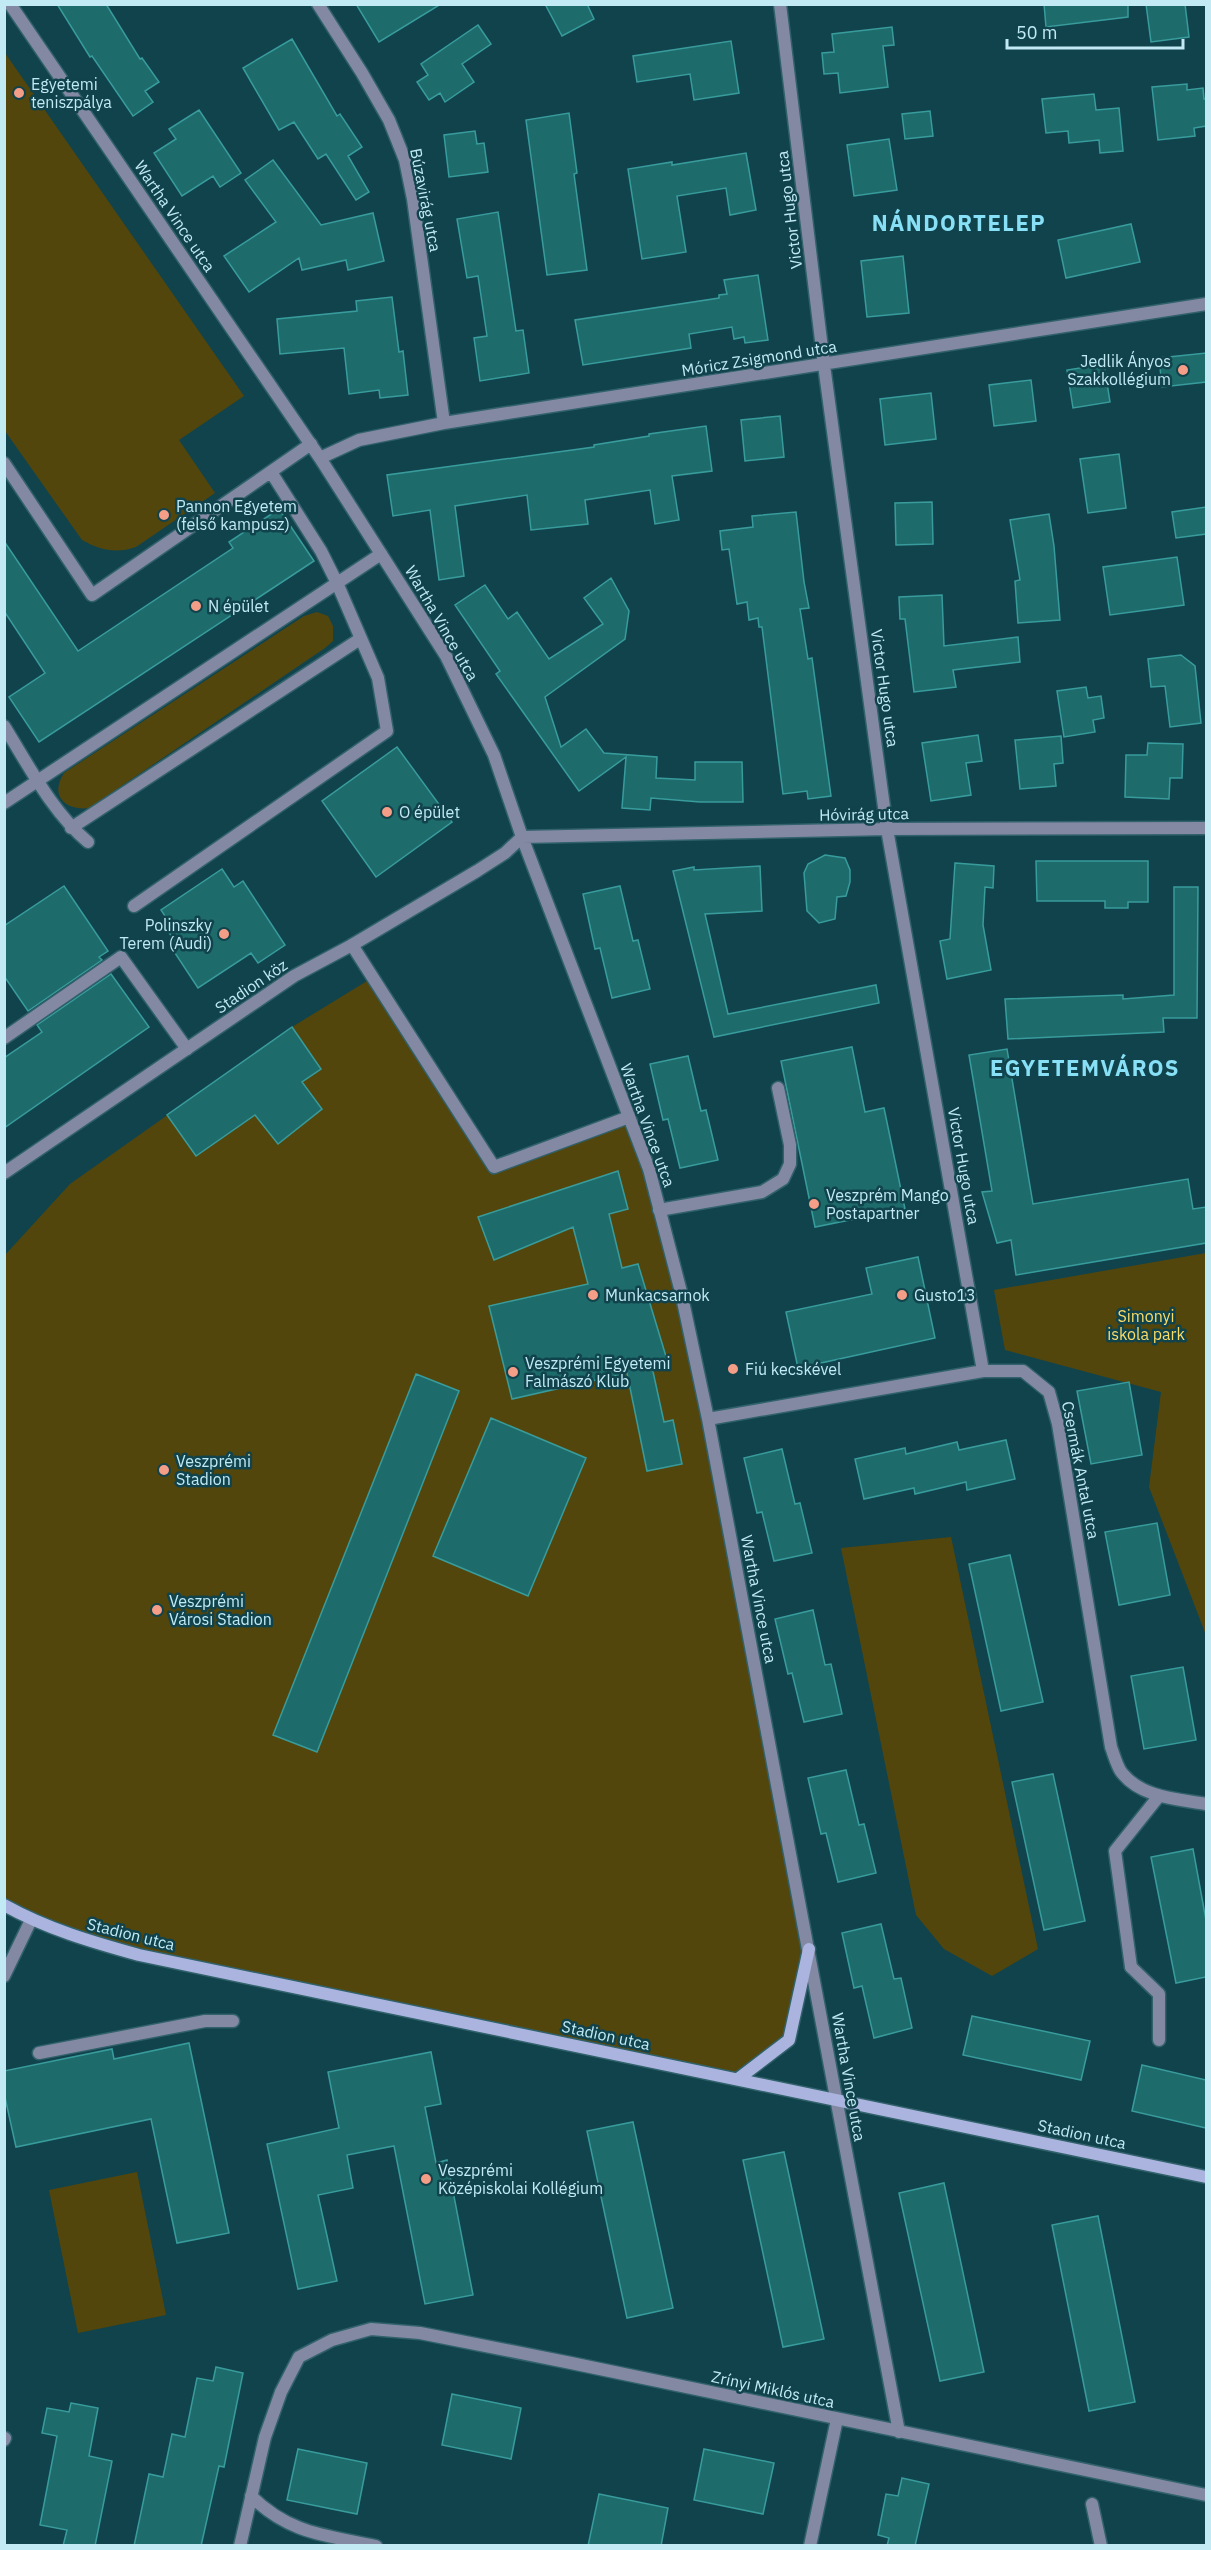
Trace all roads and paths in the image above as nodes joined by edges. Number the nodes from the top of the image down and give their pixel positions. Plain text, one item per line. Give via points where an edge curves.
1 (10, 4) edge
2 (318, 4) edge
3 (780, 4) edge
4 (1206, 304) edge
5 (824, 365) junction
6 (444, 423) junction
7 (311, 444) junction
8 (320, 458) junction
9 (4, 463) edge
10 (271, 472) junction
11 (381, 554) junction
12 (337, 583) junction
13 (360, 639) junction
14 (4, 726) edge
15 (38, 781) junction
16 (4, 803) edge
17 (71, 828) junction
18 (1206, 828) edge
19 (887, 829) junction
20 (522, 837) junction
21 (88, 842) dead end
22 (134, 906) dead end
23 (352, 945) junction
24 (4, 1038) edge
25 (187, 1049) junction
26 (778, 1088) dead end
27 (629, 1118) junction
28 (4, 1173) edge
29 (659, 1210) junction
30 (984, 1371) junction
31 (708, 1419) junction
32 (1159, 1796) junction
33 (1206, 1804) edge
34 (4, 1905) edge
35 (31, 1920) junction
36 (808, 1949) junction
37 (4, 1976) edge
38 (233, 2021) dead end
39 (1159, 2040) dead end
40 (39, 2053) dead end
41 (738, 2079) junction
42 (835, 2099) junction
43 (1206, 2177) edge
44 (837, 2419) junction
45 (899, 2432) junction
46 (1206, 2495) edge
47 (251, 2496) junction
48 (1092, 2504) dead end
49 (240, 2546) edge
50 (376, 2546) edge
51 (810, 2546) edge
52 (1101, 2546) edge

1 - 7 street, Wartha Vince utca
2 - 6 street, Búzavirág utca via 389,120 405,160
3 - 5 street, Victor Hugo utca
4 - 5 street, Móricz Zsigmond utca
5 - 6 street, Móricz Zsigmond utca
5 - 19 street, Victor Hugo utca
6 - 8 street, Móricz Zsigmond utca via 359,440
7 - 8 street, Wartha Vince utca
7 - 10 street
8 - 11 street, Wartha Vince utca
9 - 10 street via 92,595
10 - 12 street
11 - 12 street
11 - 20 street, Wartha Vince utca via 446,656 494,755
12 - 13 street
12 - 15 street
13 - 17 street
13 - 22 street via 378,678 387,731
14 - 15 street
15 - 16 street
15 - 17 street
17 - 21 street
18 - 19 street, Hóvirág utca
19 - 20 street, Hóvirág utca
19 - 30 street, Victor Hugo utca
20 - 23 street, Stadion köz via 477,871
20 - 27 street, Wartha Vince utca
23 - 25 street, Stadion köz via 294,976
23 - 27 street via 494,1167
24 - 25 street via 120,957
25 - 28 street, Stadion köz
26 - 29 street via 790,1145 790,1164 783,1179 762,1192
27 - 29 street, Wartha Vince utca via 649,1168
29 - 31 street, Wartha Vince utca
30 - 31 street, Csermák Antal utca
30 - 32 street, Csermák Antal utca via 1023,1371 1048,1392 1058,1424 1111,1747 1122,1773
31 - 36 street, Wartha Vince utca
32 - 33 street, Csermák Antal utca
32 - 39 street via 1115,1851 1131,1967 1159,1994
34 - 35 street, Stadion utca
35 - 37 street
35 - 41 street, Stadion utca via 140,1955
36 - 41 street via 789,2040
36 - 42 street, Wartha Vince utca
38 - 40 street via 205,2021
41 - 42 street, Stadion utca
42 - 43 street, Stadion utca
42 - 45 street, Wartha Vince utca
44 - 45 street, Zrínyi Miklós utca
44 - 47 street, Zrínyi Miklós utca via 420,2333 371,2329 332,2340 299,2357 265,2437
44 - 51 street
45 - 46 street, Zrínyi Miklós utca
47 - 49 street, Zrínyi Miklós utca
47 - 50 street via 270,2514 302,2531
48 - 52 street

